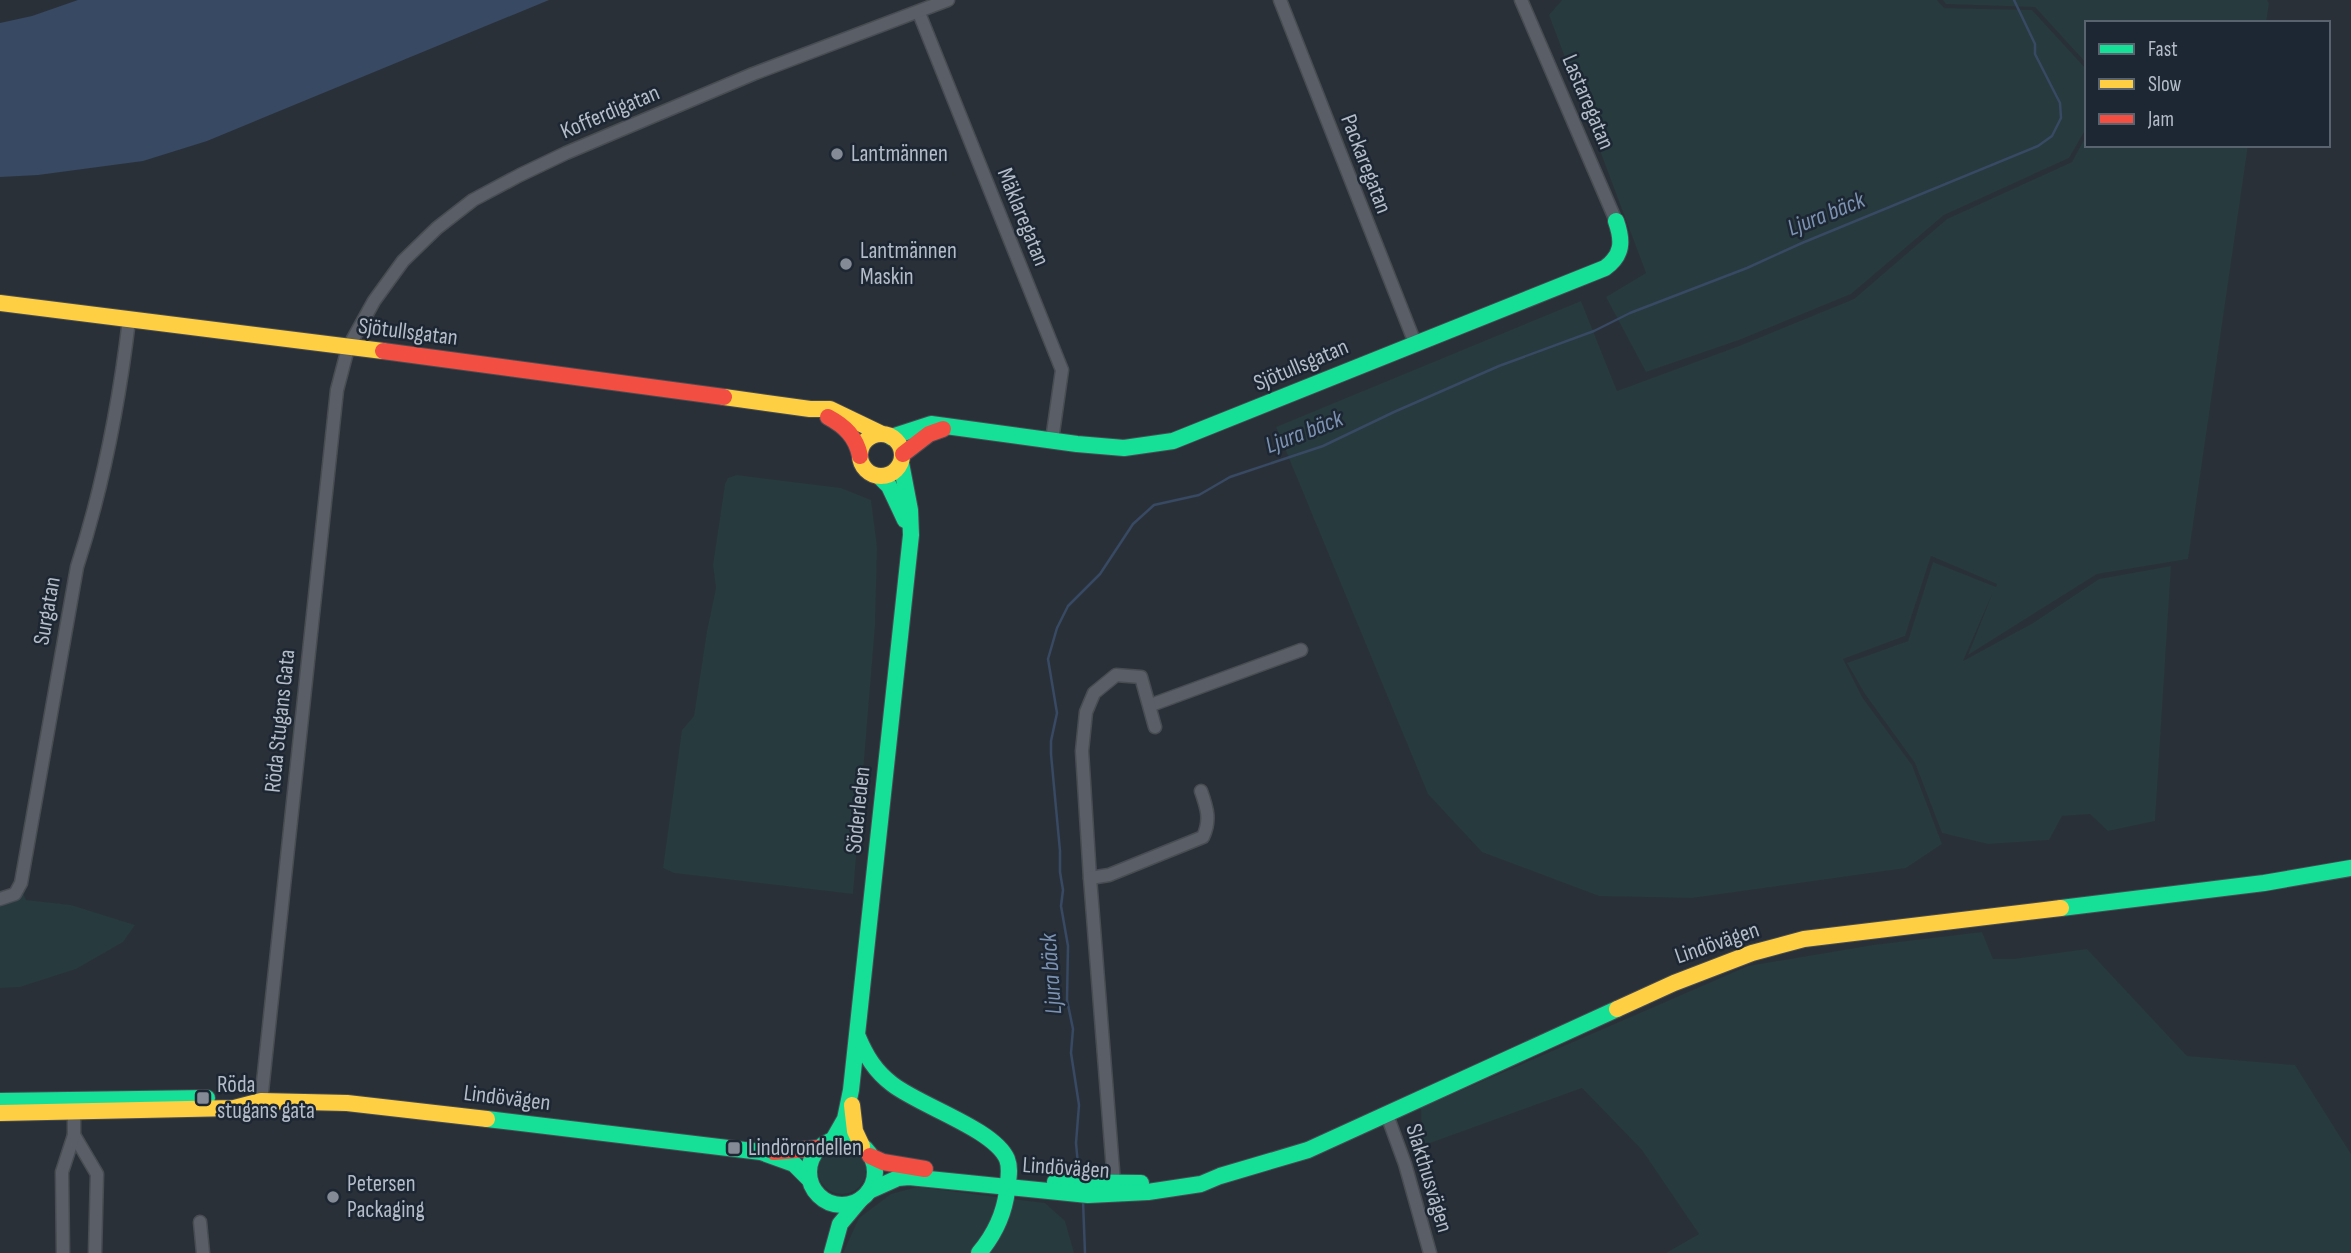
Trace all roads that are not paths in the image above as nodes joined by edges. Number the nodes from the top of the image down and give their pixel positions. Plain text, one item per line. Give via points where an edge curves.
1 (948, 0) edge
2 (1280, 0) edge
3 (1521, 0) edge
4 (919, 13) junction
5 (1616, 220) joint
6 (0, 303) edge
7 (129, 320) junction
8 (1415, 342) junction
9 (348, 348) junction
10 (810, 409) junction
11 (948, 428) junction
12 (886, 435) junction
13 (1052, 440) junction
14 (860, 456) junction
15 (902, 458) junction
16 (879, 476) junction
17 (911, 535) junction
18 (1301, 650) dead end
19 (1151, 705) junction
20 (1155, 727) dead end
21 (1201, 791) dead end
22 (2351, 869) edge
23 (1090, 878) junction
24 (2351, 878) edge
25 (2264, 883) junction
26 (0, 899) edge
27 (857, 1035) junction
28 (851, 1090) junction
29 (0, 1101) edge
30 (254, 1102) junction
31 (74, 1106) junction
32 (0, 1114) edge
33 (1387, 1115) junction
34 (74, 1135) junction
35 (826, 1144) junction
36 (866, 1151) junction
37 (761, 1152) junction
38 (1220, 1176) junction
39 (1008, 1182) junction
40 (1114, 1184) junction
41 (813, 1187) junction
42 (1082, 1189) junction
43 (864, 1196) junction
44 (201, 1222) dead end
45 (63, 1253) edge
46 (95, 1253) edge
47 (202, 1253) edge
48 (832, 1253) edge
49 (979, 1253) edge
50 (1430, 1253) edge

1 - 4 street, Kofferdigatan
2 - 8 street, Packaregatan
3 - 5 street, Lastaregatan
4 - 9 street, Kofferdigatan via 741,79 566,153 473,200 403,261
4 - 13 street, Mäklaregatan via 1062,370
5 - 8 main road, Sjötullsgatan via 1621,252 1615,262
6 - 7 main road, Sjötullsgatan
7 - 9 main road, Sjötullsgatan
7 - 26 street, Surgatan via 121,385 93,516 77,567 21,883 15,894
8 - 13 main road, Sjötullsgatan via 1173,441 1124,448
9 - 10 main road, Sjötullsgatan
9 - 30 street, Röda Stugans Gata via 337,390
10 - 12 main road, Sjötullsgatan via 830,409
10 - 14 main road, Sjötullsgatan via 843,425 856,440
11 - 12 main road, Sjötullsgatan via 931,424
11 - 13 main road, Sjötullsgatan
11 - 15 main road via 929,434
12 - 14 main road via 864,444
12 - 15 main road via 900,445
14 - 16 main road via 866,470
15 - 16 main road via 892,473
15 - 17 main road, Söderleden
16 - 17 main road, Söderleden via 889,486
17 - 27 main road, Söderleden
18 - 19 street
19 - 20 street
19 - 23 street via 1141,677 1116,675 1094,693 1086,712 1082,751
21 - 23 street via 1208,812 1203,837 1109,875
22 - 25 main road, Lindövägen
23 - 40 street
24 - 25 main road, Lindövägen
25 - 33 main road, Lindövägen via 1804,939 1674,982
27 - 28 main road, Söderleden
27 - 39 main road via 872,1065 892,1084 986,1136 1002,1151
28 - 35 main road, Söderleden via 845,1119
28 - 36 main road, Söderleden via 853,1121
29 - 31 main road, Lindövägen
30 - 31 main road, Lindövägen via 203,1098
30 - 37 main road, Lindövägen via 381,1106
31 - 32 main road, Lindövägen
31 - 34 street
33 - 38 main road, Lindövägen via 1308,1150
33 - 50 street, Slakthusvägen
34 - 45 street via 62,1172
34 - 46 street via 97,1174
35 - 36 main road via 848,1140
35 - 37 main road, Lindövägen
35 - 41 main road via 812,1157
36 - 39 main road, Lindövägen via 895,1165
36 - 43 main road via 875,1174
37 - 41 main road, Lindövägen via 792,1162
38 - 40 main road, Lindövägen
38 - 42 main road, Lindövägen via 1185,1188 1114,1195
39 - 42 main road, Lindövägen
39 - 43 main road, Lindövägen via 898,1178
39 - 49 main road via 997,1232
40 - 42 main road, Lindövägen
41 - 43 main road via 837,1205 849,1205
41 - 48 main road via 831,1229
43 - 48 main road via 840,1224
44 - 47 street

